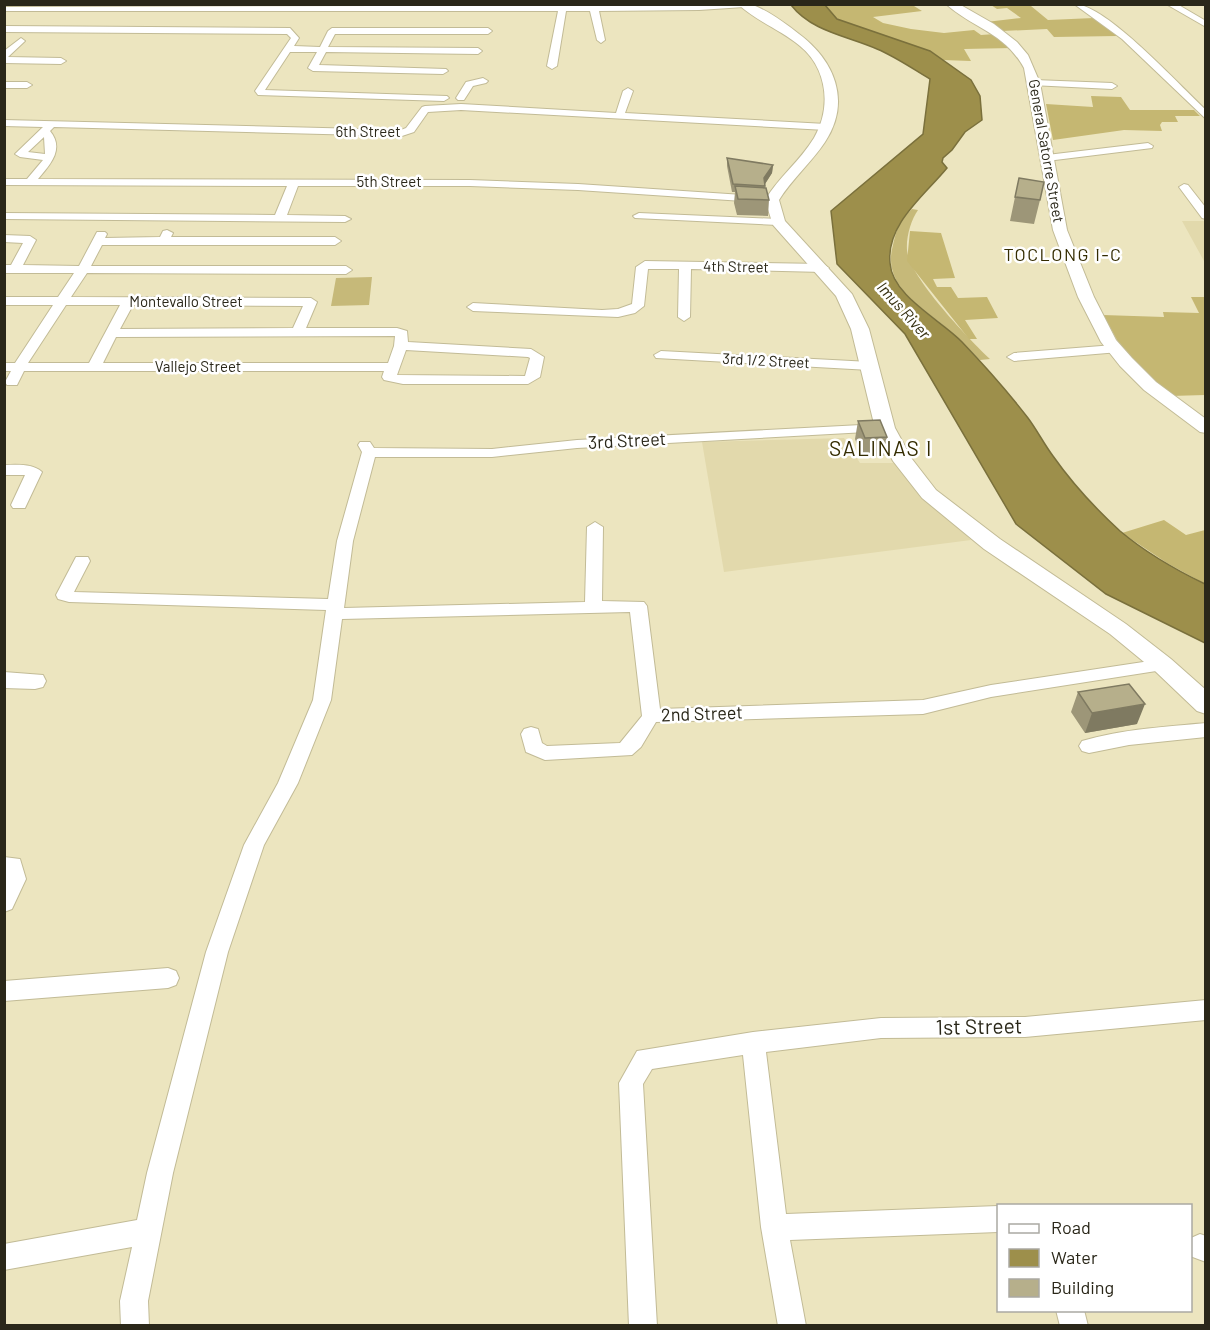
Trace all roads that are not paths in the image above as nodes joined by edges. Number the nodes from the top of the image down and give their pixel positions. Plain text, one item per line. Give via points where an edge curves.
1 (951, 4) edge
2 (1078, 4) edge
3 (1170, 4) edge
4 (743, 5) edge
5 (347, 6) edge
6 (398, 6) edge
7 (475, 6) edge
8 (568, 6) edge
9 (593, 6) edge
10 (144, 7) edge
11 (249, 7) edge
12 (4, 9) edge
13 (4, 19) edge
14 (132, 19) junction
15 (494, 20) edge
16 (297, 23) edge
17 (1206, 25) edge
18 (4, 29) edge
19 (123, 29) junction
20 (234, 30) junction
21 (21, 40) dead end
22 (601, 40) dead end
23 (324, 42) junction
24 (287, 49) junction
25 (478, 51) junction
26 (4, 58) edge
27 (61, 61) dead end
28 (472, 61) dead end
29 (552, 66) dead end
30 (444, 71) dead end
31 (483, 81) dead end
32 (1034, 83) junction
33 (4, 85) edge
34 (27, 85) dead end
35 (1112, 86) dead end
36 (628, 92) dead end
37 (461, 103) junction
38 (620, 114) junction
39 (1206, 116) edge
40 (4, 123) edge
41 (826, 127) junction
42 (47, 128) junction
43 (1148, 146) dead end
44 (50, 158) junction
45 (1047, 158) junction
46 (294, 182) junction
47 (4, 183) edge
48 (29, 183) junction
49 (1184, 188) dead end
50 (772, 200) junction
51 (1204, 210) edge
52 (4, 216) edge
53 (639, 216) dead end
54 (280, 219) junction
55 (778, 222) junction
56 (4, 238) edge
57 (334, 245) junction
58 (685, 266) junction
59 (823, 268) junction
60 (10, 269) edge
61 (81, 269) junction
62 (346, 270) dead end
63 (4, 302) edge
64 (62, 302) junction
65 (129, 302) junction
66 (473, 308) dead end
67 (684, 318) dead end
68 (298, 331) junction
69 (112, 333) junction
70 (401, 346) junction
71 (1114, 349) junction
72 (472, 351) junction
73 (662, 354) dead end
74 (1014, 357) dead end
75 (870, 366) junction
76 (94, 367) junction
77 (391, 367) junction
78 (11, 368) edge
79 (462, 381) junction
80 (12, 382) dead end
81 (885, 428) junction
82 (1206, 428) edge
83 (4, 470) edge
84 (19, 505) dead end
85 (595, 527) dead end
86 (82, 561) dead end
87 (593, 607) junction
88 (336, 610) junction
89 (1163, 665) junction
90 (4, 680) edge
91 (35, 681) dead end
92 (1206, 705) edge
93 (651, 716) junction
94 (1206, 730) edge
95 (531, 734) dead end
96 (1089, 746) dead end
97 (4, 865) edge
98 (4, 903) edge
99 (168, 978) dead end
100 (4, 991) edge
101 (1206, 1010) edge
102 (753, 1043) junction
103 (997, 1219) edge
104 (774, 1227) junction
105 (148, 1231) junction
106 (4, 1257) edge
107 (135, 1326) edge
108 (643, 1326) edge
109 (792, 1326) edge

1 - 32 street, General Satorre Street via 1003,35 1023,53
2 - 39 street via 1125,37
3 - 17 street
4 - 9 street
4 - 41 main road via 809,47 822,60 831,88
5 - 6 street
5 - 16 street
6 - 7 street
7 - 15 street
8 - 9 street
8 - 15 street
8 - 29 street
9 - 22 street
10 - 11 street
10 - 12 street
10 - 14 street
11 - 16 street
11 - 20 street
13 - 14 street
14 - 19 street
15 - 23 street
15 - 25 street
16 - 20 street
16 - 24 street
18 - 19 street
19 - 20 street
21 - 26 street
23 - 24 street
23 - 25 street
23 - 30 street via 314,69
24 - 37 street via 261,93
25 - 28 street
26 - 27 street
31 - 37 street via 469,84
32 - 35 street
32 - 45 street, General Satorre Street
33 - 34 street
36 - 38 street
37 - 38 street, 6th Street
37 - 42 street, 6th Street via 425,109 410,130 402,133
38 - 41 street, 6th Street
40 - 42 street, 6th Street
41 - 50 main road
42 - 44 street
42 - 44 street via 20,154
43 - 45 street
44 - 48 street
45 - 71 street, General Satorre Street via 1064,240 1086,297
46 - 48 street, 5th Street
46 - 50 street, 5th Street via 470,183
46 - 54 street
47 - 48 street, 5th Street
49 - 51 street
50 - 55 main road
52 - 54 street
53 - 55 street
54 - 57 street
55 - 59 main road
56 - 60 street via 30,240
57 - 61 street
57 - 61 street via 100,238
57 - 62 street
58 - 59 street, 4th Street
58 - 66 street, 4th Street via 642,267 638,306 631,311
58 - 67 street
59 - 75 main road via 844,294 860,329
60 - 61 street
61 - 64 street
63 - 64 street, Montevallo Street
64 - 65 street, Montevallo Street
64 - 78 street
65 - 68 street, Montevallo Street via 311,302
65 - 69 street
68 - 69 street
68 - 70 street via 397,332 402,334
69 - 76 street
70 - 72 street
70 - 77 street
71 - 74 street
71 - 82 street, General Satorre Street via 1136,374
72 - 79 street
72 - 79 street via 535,354 534,375 524,381
73 - 75 street, 3rd 1/2 Street
75 - 81 main road
76 - 77 street, Vallejo Street
76 - 78 street, Vallejo Street
77 - 79 street via 389,376 394,379
78 - 80 street
81 - 88 street, 3rd Street via 577,444 492,453 367,448 345,541
81 - 89 main road via 909,469 957,519 1118,629
83 - 84 street via 34,472
85 - 87 street
86 - 88 street, 2nd Street via 64,595
87 - 88 street, 2nd Street
87 - 93 street, 2nd Street via 638,606
88 - 105 street via 322,700 288,783 254,845 217,952
89 - 92 main road
89 - 93 street, 2nd Street via 991,691 923,707
90 - 91 street
93 - 95 street via 625,750 545,753 533,747
94 - 96 street
97 - 98 street via 13,866 15,879
99 - 100 street
101 - 102 street, 1st Street via 1025,1027 881,1028
102 - 104 street
102 - 108 street, 1st Street via 645,1059 631,1083
103 - 104 street
104 - 109 street
105 - 106 street
105 - 107 street via 134,1301

